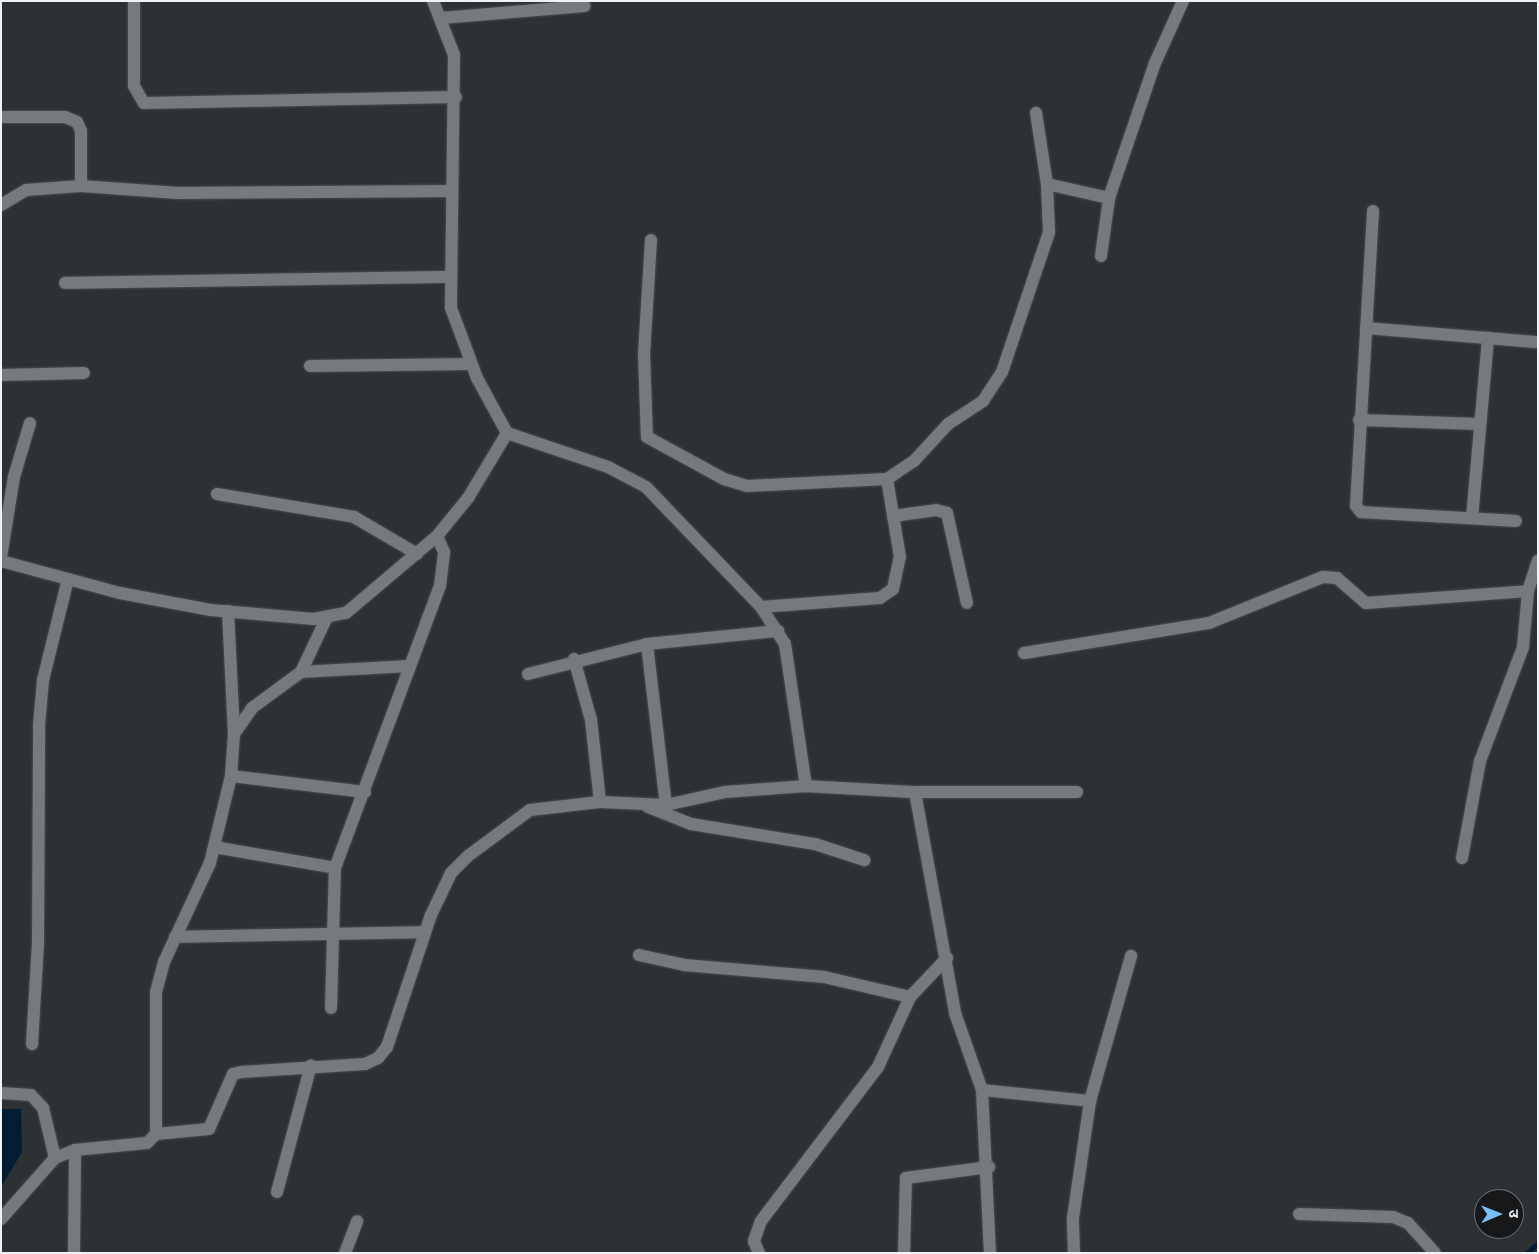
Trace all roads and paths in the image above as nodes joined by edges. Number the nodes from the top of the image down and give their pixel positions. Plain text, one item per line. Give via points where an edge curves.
1 (134, 1) edge
2 (433, 1) edge
3 (1183, 1) edge
4 (584, 6) dead end
5 (442, 18) junction
6 (456, 97) junction
7 (1036, 113) dead end
8 (1, 117) edge
9 (1048, 184) junction
10 (80, 186) junction
11 (449, 191) junction
12 (1109, 198) junction
13 (1, 205) edge
14 (1373, 211) dead end
15 (651, 240) dead end
16 (1101, 256) dead end
17 (450, 277) junction
18 (66, 284) dead end
19 (1366, 328) junction
20 (1488, 338) junction
21 (1538, 342) edge
22 (472, 364) junction
23 (310, 366) dead end
24 (84, 373) dead end
25 (1, 375) edge
26 (1359, 420) junction
27 (30, 423) dead end
28 (1480, 424) junction
29 (507, 433) junction
30 (888, 479) junction
31 (218, 494) dead end
32 (893, 516) junction
33 (1472, 518) junction
34 (1516, 521) dead end
35 (438, 536) junction
36 (418, 554) junction
37 (1, 557) edge
38 (1, 561) edge
39 (1538, 561) edge
40 (68, 579) junction
41 (1528, 591) junction
42 (967, 603) dead end
43 (761, 607) junction
44 (228, 611) junction
45 (327, 617) junction
46 (778, 632) junction
47 (647, 644) junction
48 (1024, 654) dead end
49 (574, 659) junction
50 (409, 666) junction
51 (301, 672) junction
52 (528, 674) dead end
53 (234, 734) junction
54 (231, 776) junction
55 (806, 786) junction
56 (365, 792) junction
57 (915, 792) junction
58 (1077, 792) dead end
59 (600, 802) junction
60 (641, 804) junction
61 (666, 805) junction
62 (214, 847) junction
63 (1462, 858) dead end
64 (864, 860) dead end
65 (335, 868) junction
66 (426, 932) junction
67 (330, 935) junction
68 (175, 937) junction
69 (640, 954) dead end
70 (1131, 956) dead end
71 (947, 958) junction
72 (910, 997) junction
73 (331, 1008) dead end
74 (32, 1044) dead end
75 (311, 1065) junction
76 (982, 1090) junction
77 (1, 1092) edge
78 (1090, 1101) junction
79 (156, 1134) junction
80 (75, 1150) junction
81 (55, 1158) junction
82 (989, 1167) junction
83 (277, 1192) dead end
84 (1299, 1214) dead end
85 (1, 1219) edge
86 (357, 1221) dead end
87 (74, 1253) edge
88 (345, 1253) edge
89 (759, 1253) edge
90 (904, 1253) edge
91 (990, 1253) edge
92 (1074, 1253) edge
93 (1435, 1253) edge

1 - 6 street via 134,86 144,103
2 - 5 street
3 - 12 street via 1155,62
4 - 5 street
5 - 6 street via 454,55
6 - 11 street
7 - 9 street
8 - 10 street via 65,117 77,122 81,131
9 - 12 street
9 - 30 street via 1049,232 994,388
10 - 11 street via 178,193
10 - 13 street via 26,190
11 - 17 street
12 - 16 street
14 - 19 street
15 - 30 street via 644,353 647,437 724,479 747,486
17 - 18 street
17 - 22 street via 451,308
19 - 20 street
19 - 26 street
20 - 21 street
20 - 28 street
22 - 23 street
22 - 29 street
24 - 25 street
26 - 28 street
26 - 33 street via 1356,506 1361,512
27 - 37 street via 14,477
28 - 33 street
29 - 35 street via 468,498
29 - 43 street via 608,467 646,487
30 - 32 street
31 - 36 street via 354,517
32 - 42 street via 936,510 947,513
32 - 43 street via 898,577 893,589 880,598
33 - 34 street
35 - 36 street
35 - 50 street via 444,566
36 - 45 street via 346,613
38 - 40 street
39 - 41 street
40 - 44 street
40 - 74 street via 43,680 39,725 39,915
41 - 48 street via 1366,602 1337,578 1323,576 1209,623
41 - 63 street via 1523,647 1480,760
43 - 46 street
44 - 45 street
44 - 53 street
45 - 51 street
46 - 47 street
46 - 55 street via 792,671
47 - 49 street
47 - 61 street
49 - 52 street
49 - 59 street via 591,720
50 - 51 street
50 - 56 street
51 - 53 street via 252,708
53 - 54 street
54 - 56 street
54 - 62 street
55 - 57 street
55 - 61 street via 725,792
56 - 65 street
57 - 58 street
57 - 71 street
59 - 60 street
59 - 66 street via 530,810 504,827 452,873
60 - 61 street
60 - 64 street via 691,824 815,844
62 - 65 street
62 - 68 street
65 - 67 street
66 - 67 street
66 - 75 street via 387,1047 365,1064
67 - 68 street
67 - 73 street
68 - 79 street via 156,992
69 - 72 street via 684,965 815,976
70 - 78 street
71 - 72 street
71 - 76 street via 956,1013
72 - 89 street via 878,1067 761,1221 754,1240
75 - 79 street via 234,1074 210,1129
75 - 83 street
76 - 78 street
76 - 82 street
77 - 81 street via 31,1095 43,1108
78 - 92 street via 1073,1218
79 - 80 street via 147,1143
80 - 81 street
80 - 87 street
81 - 85 street
82 - 90 street via 906,1178
82 - 91 street
84 - 93 street via 1393,1217 1408,1223
86 - 88 street

